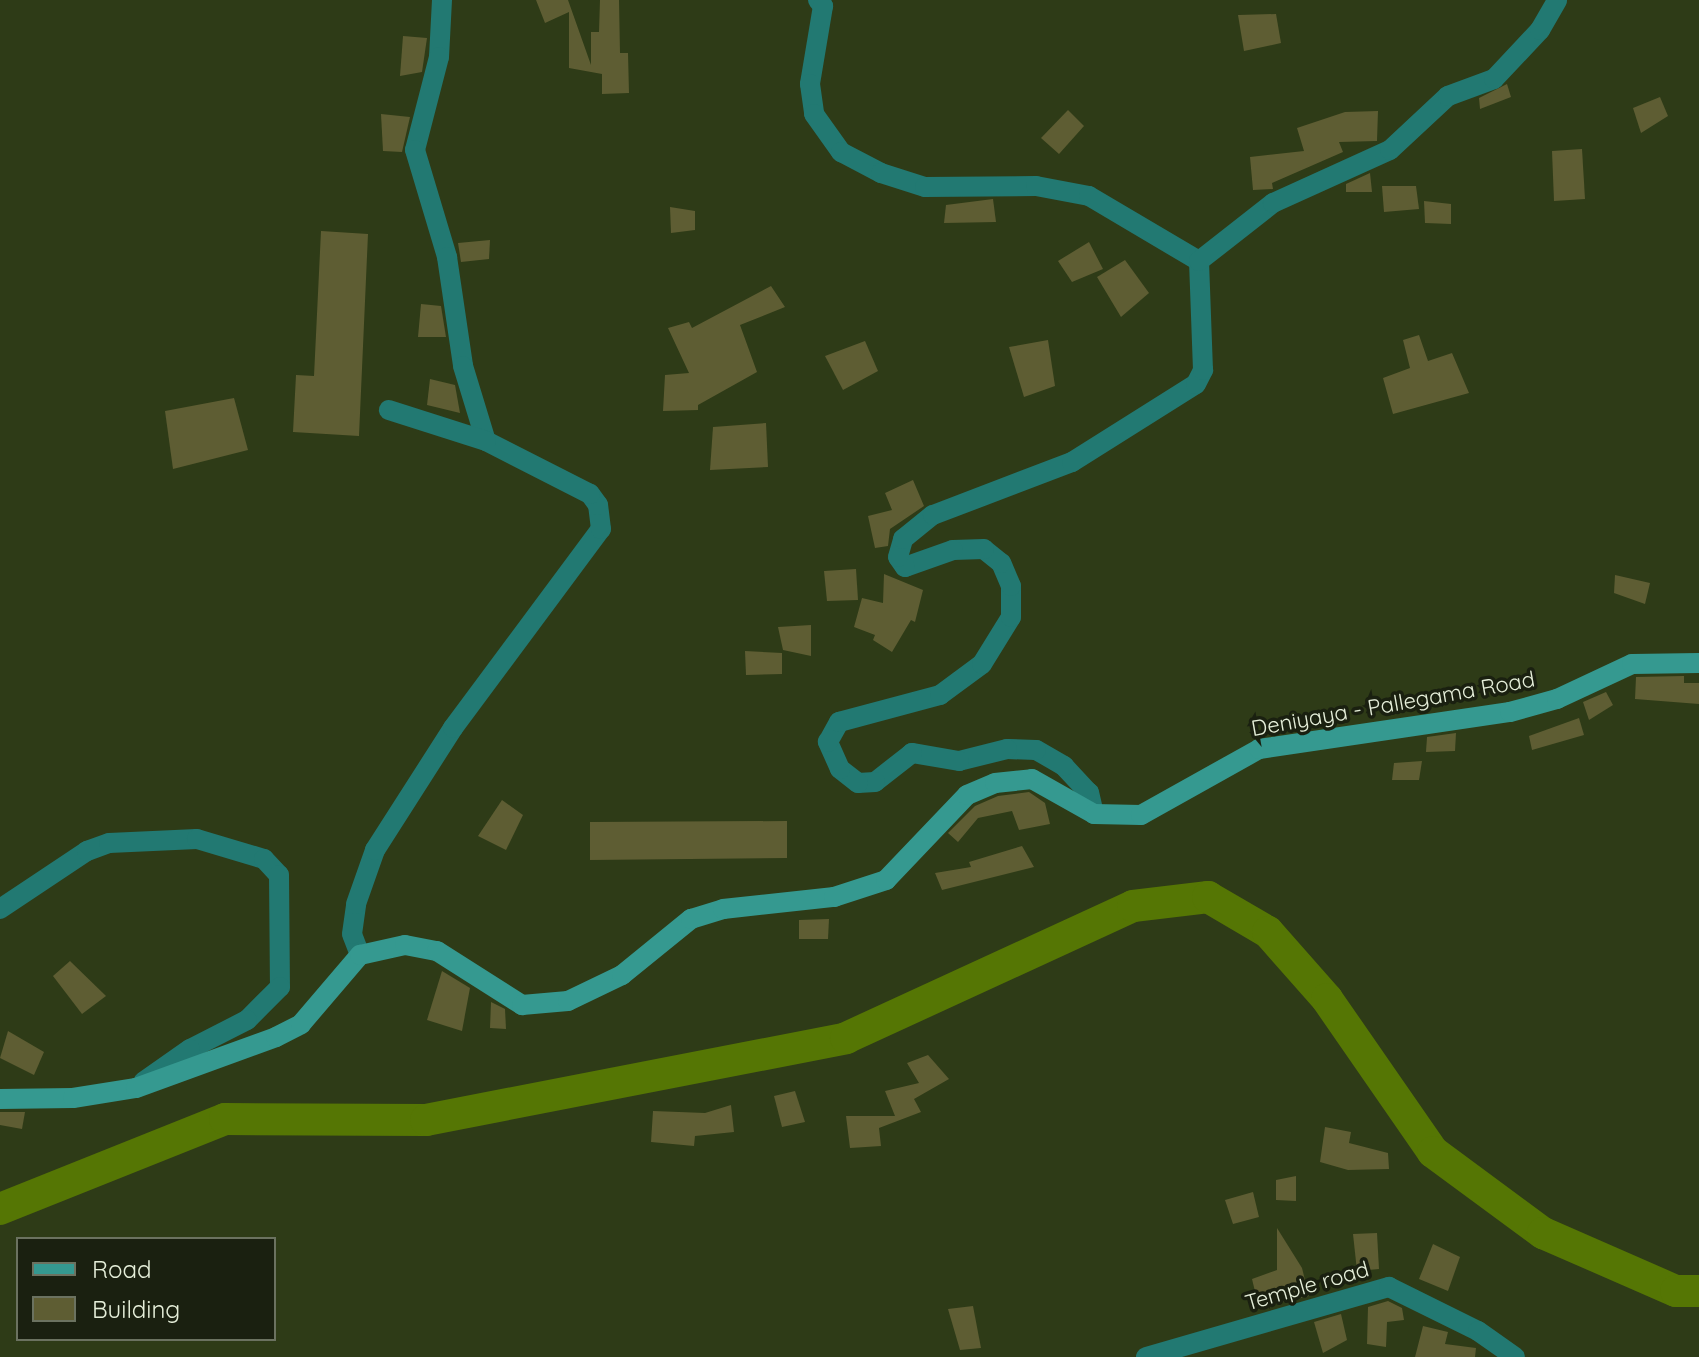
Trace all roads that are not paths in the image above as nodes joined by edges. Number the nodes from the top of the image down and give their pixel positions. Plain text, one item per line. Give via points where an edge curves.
1 (442, 0) edge
2 (818, 0) edge
3 (1557, 0) edge
4 (1199, 261) junction
5 (389, 410) dead end
6 (486, 441) junction
7 (1699, 663) edge
8 (1094, 814) junction
9 (0, 909) edge
10 (360, 955) junction
11 (136, 1088) junction
12 (0, 1099) edge
13 (1146, 1357) edge
14 (1515, 1357) edge

1 - 6 street via 439,57 415,150 447,257 463,366
2 - 4 street via 823,6 810,84 814,114 841,152 925,187 1036,186 1089,196
3 - 4 street via 1540,30 1494,79 1448,96 1390,150 1273,203
4 - 8 street via 1203,370 1196,384 1072,462 933,515 903,539 898,557 905,567 953,550 984,549 1001,563 1011,586 1011,617 982,664 940,695 839,722 828,742 840,769 858,783 875,782 912,753 959,761 1007,749 1036,750 1064,766 1089,793
5 - 6 street
6 - 10 street via 590,494 598,505 601,529 453,728 375,850 356,904 352,934
7 - 8 main road, Deniyaya - Pallegama Road via 1632,664 1557,699 1510,712 1259,749 1141,815
8 - 10 main road, Deniyaya - Pallegama Road via 1032,779 995,783 967,795 886,880 834,897 723,909 691,919 622,975 568,1001 522,1005 437,951 405,945
9 - 11 street via 87,851 109,843 197,839 264,859 279,875 280,987 247,1020 190,1049
10 - 11 main road via 301,1024
11 - 12 main road via 73,1098
13 - 14 street, Temple road via 1389,1287 1416,1297

